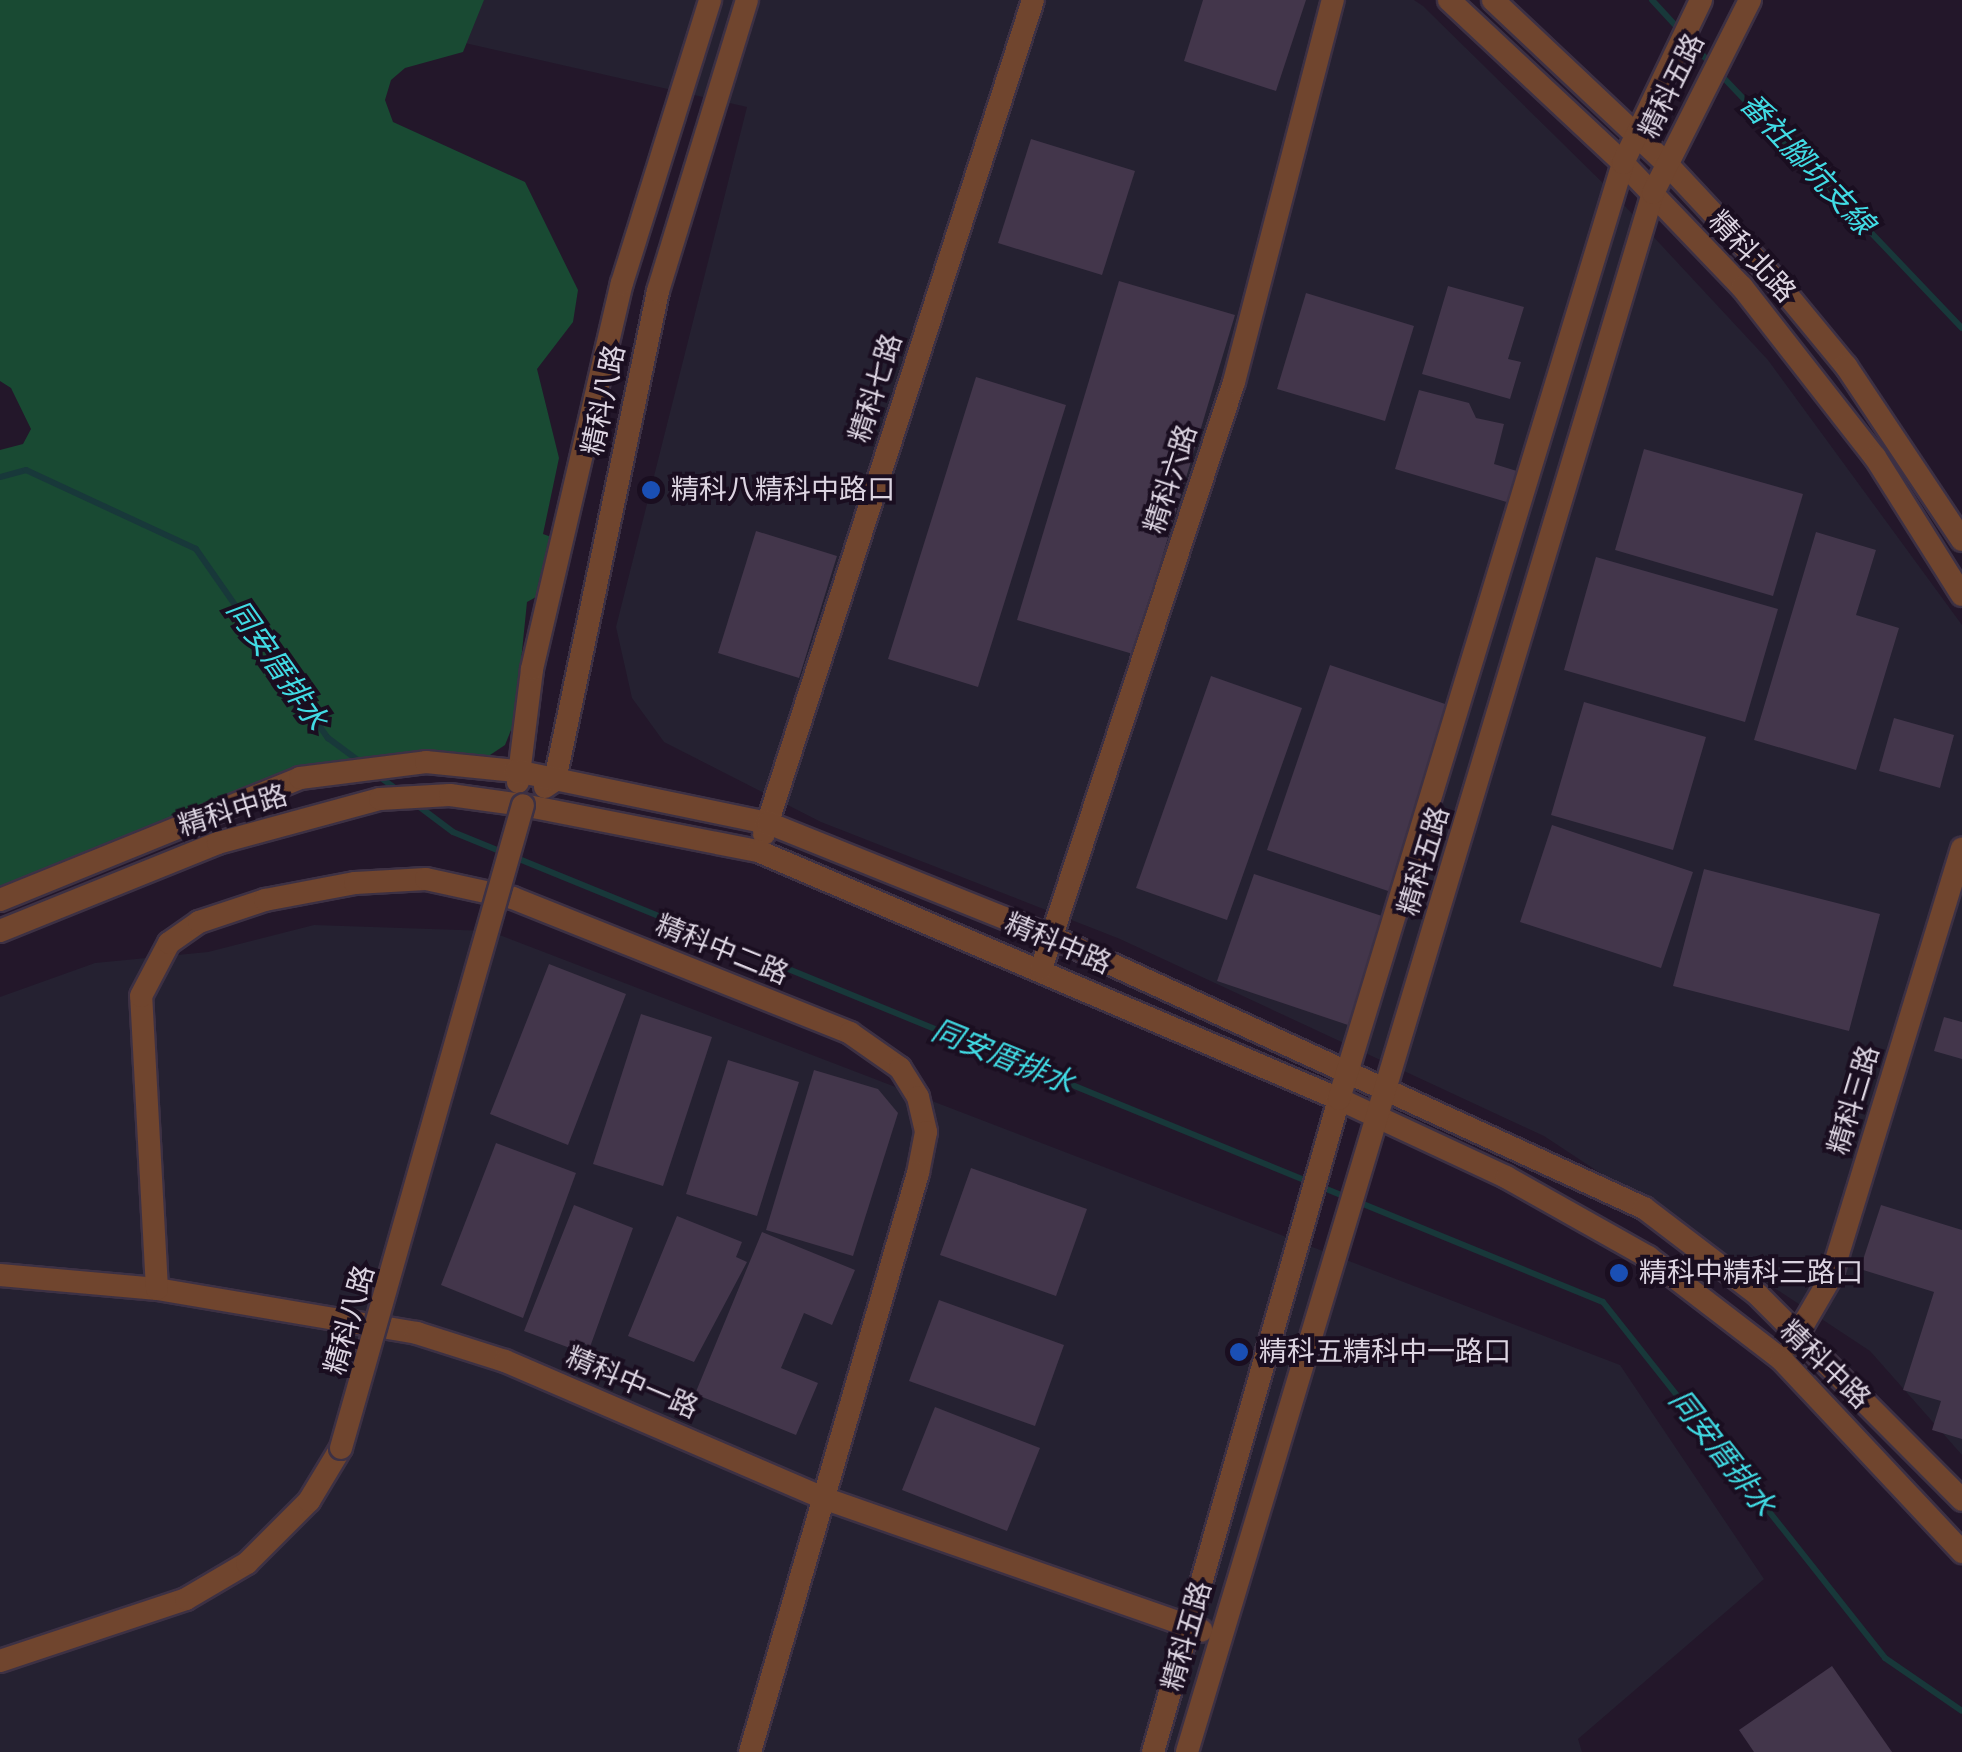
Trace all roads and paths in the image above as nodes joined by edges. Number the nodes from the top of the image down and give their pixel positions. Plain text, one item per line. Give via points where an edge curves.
1 (710, 0) edge
2 (746, 0) edge
3 (1033, 0) edge
4 (1333, 0) edge
5 (1449, 0) edge
6 (1493, 0) edge
7 (1701, 0) edge
8 (1750, 0) edge
9 (1635, 132) junction
10 (1623, 163) junction
11 (1667, 164) junction
12 (1653, 193) junction
13 (1962, 540) edge
14 (1962, 596) edge
15 (516, 771) junction
16 (555, 780) junction
17 (523, 805) junction
18 (768, 823) junction
19 (1962, 849) edge
20 (758, 851) junction
21 (0, 900) edge
22 (0, 931) edge
23 (1052, 936) junction
24 (1041, 969) junction
25 (1350, 1068) junction
26 (1386, 1087) junction
27 (1340, 1100) junction
28 (1374, 1119) junction
29 (0, 1275) edge
30 (157, 1289) junction
31 (1800, 1334) junction
32 (1782, 1358) junction
33 (826, 1499) junction
34 (1962, 1500) edge
35 (1962, 1552) edge
36 (1189, 1626) junction
37 (1217, 1637) junction
38 (0, 1661) edge
39 (750, 1752) edge
40 (1153, 1752) edge
41 (1187, 1752) edge

1 - 15 street, 精科八路 via 622,283 532,670
2 - 16 street, 精科八路 via 658,290
3 - 18 street, 精科七路
4 - 23 street, 精科六路 via 1234,382
5 - 10 street, 精科北路
6 - 9 street, 精科北路
7 - 9 street, 精科五路
8 - 11 street, 精科五路
9 - 10 street, 精科五路
9 - 11 street, 精科北路
10 - 12 street, 精科北路
10 - 25 street, 精科五路
11 - 12 street, 精科五路
11 - 13 street, 精科北路 via 1846,366
12 - 14 street, 精科北路 via 1796,351 1875,457
12 - 26 street, 精科五路
15 - 16 street, 精科中路
15 - 17 street, 精科八路
15 - 21 street, 精科中路 via 426,762 300,778
16 - 17 street
16 - 18 street, 精科中路
17 - 20 street, 精科中路
17 - 22 street, 精科中路 via 450,795 380,799 218,842
17 - 38 street, 精科八路, bridge via 342,1448 309,1502 247,1564 186,1599
18 - 20 street, 精科七路
18 - 23 street, 精科中路
19 - 31 street, 精科三路 via 1831,1277
20 - 24 street, 精科中路
23 - 24 street, 精科六路
23 - 25 street, 精科中路
24 - 27 street, 精科中路
25 - 26 street, 精科中路
25 - 27 street, 精科五路
26 - 28 street, 精科五路
26 - 31 street, 精科中路 via 1644,1208 1701,1246
27 - 28 street, 精科中路
27 - 36 street, 精科五路
28 - 32 street, 精科中路 via 1506,1177 1648,1257
28 - 37 street, 精科五路
29 - 30 street, 精科中一路
30 - 33 street, 精科中一路 via 416,1334 506,1361
30 - 33 street, 精科中二路 via 141,996 170,942 199,922 265,900 356,883 426,879 513,898 850,1034 900,1068 918,1097 926,1132 918,1173
31 - 32 street, 精科三路
31 - 34 street, 精科中路
32 - 35 street, 精科中路
33 - 36 street, 精科中一路
33 - 39 street, 精科中二路
36 - 37 street, 精科中一路
36 - 40 street, 精科五路
37 - 41 street, 精科五路

